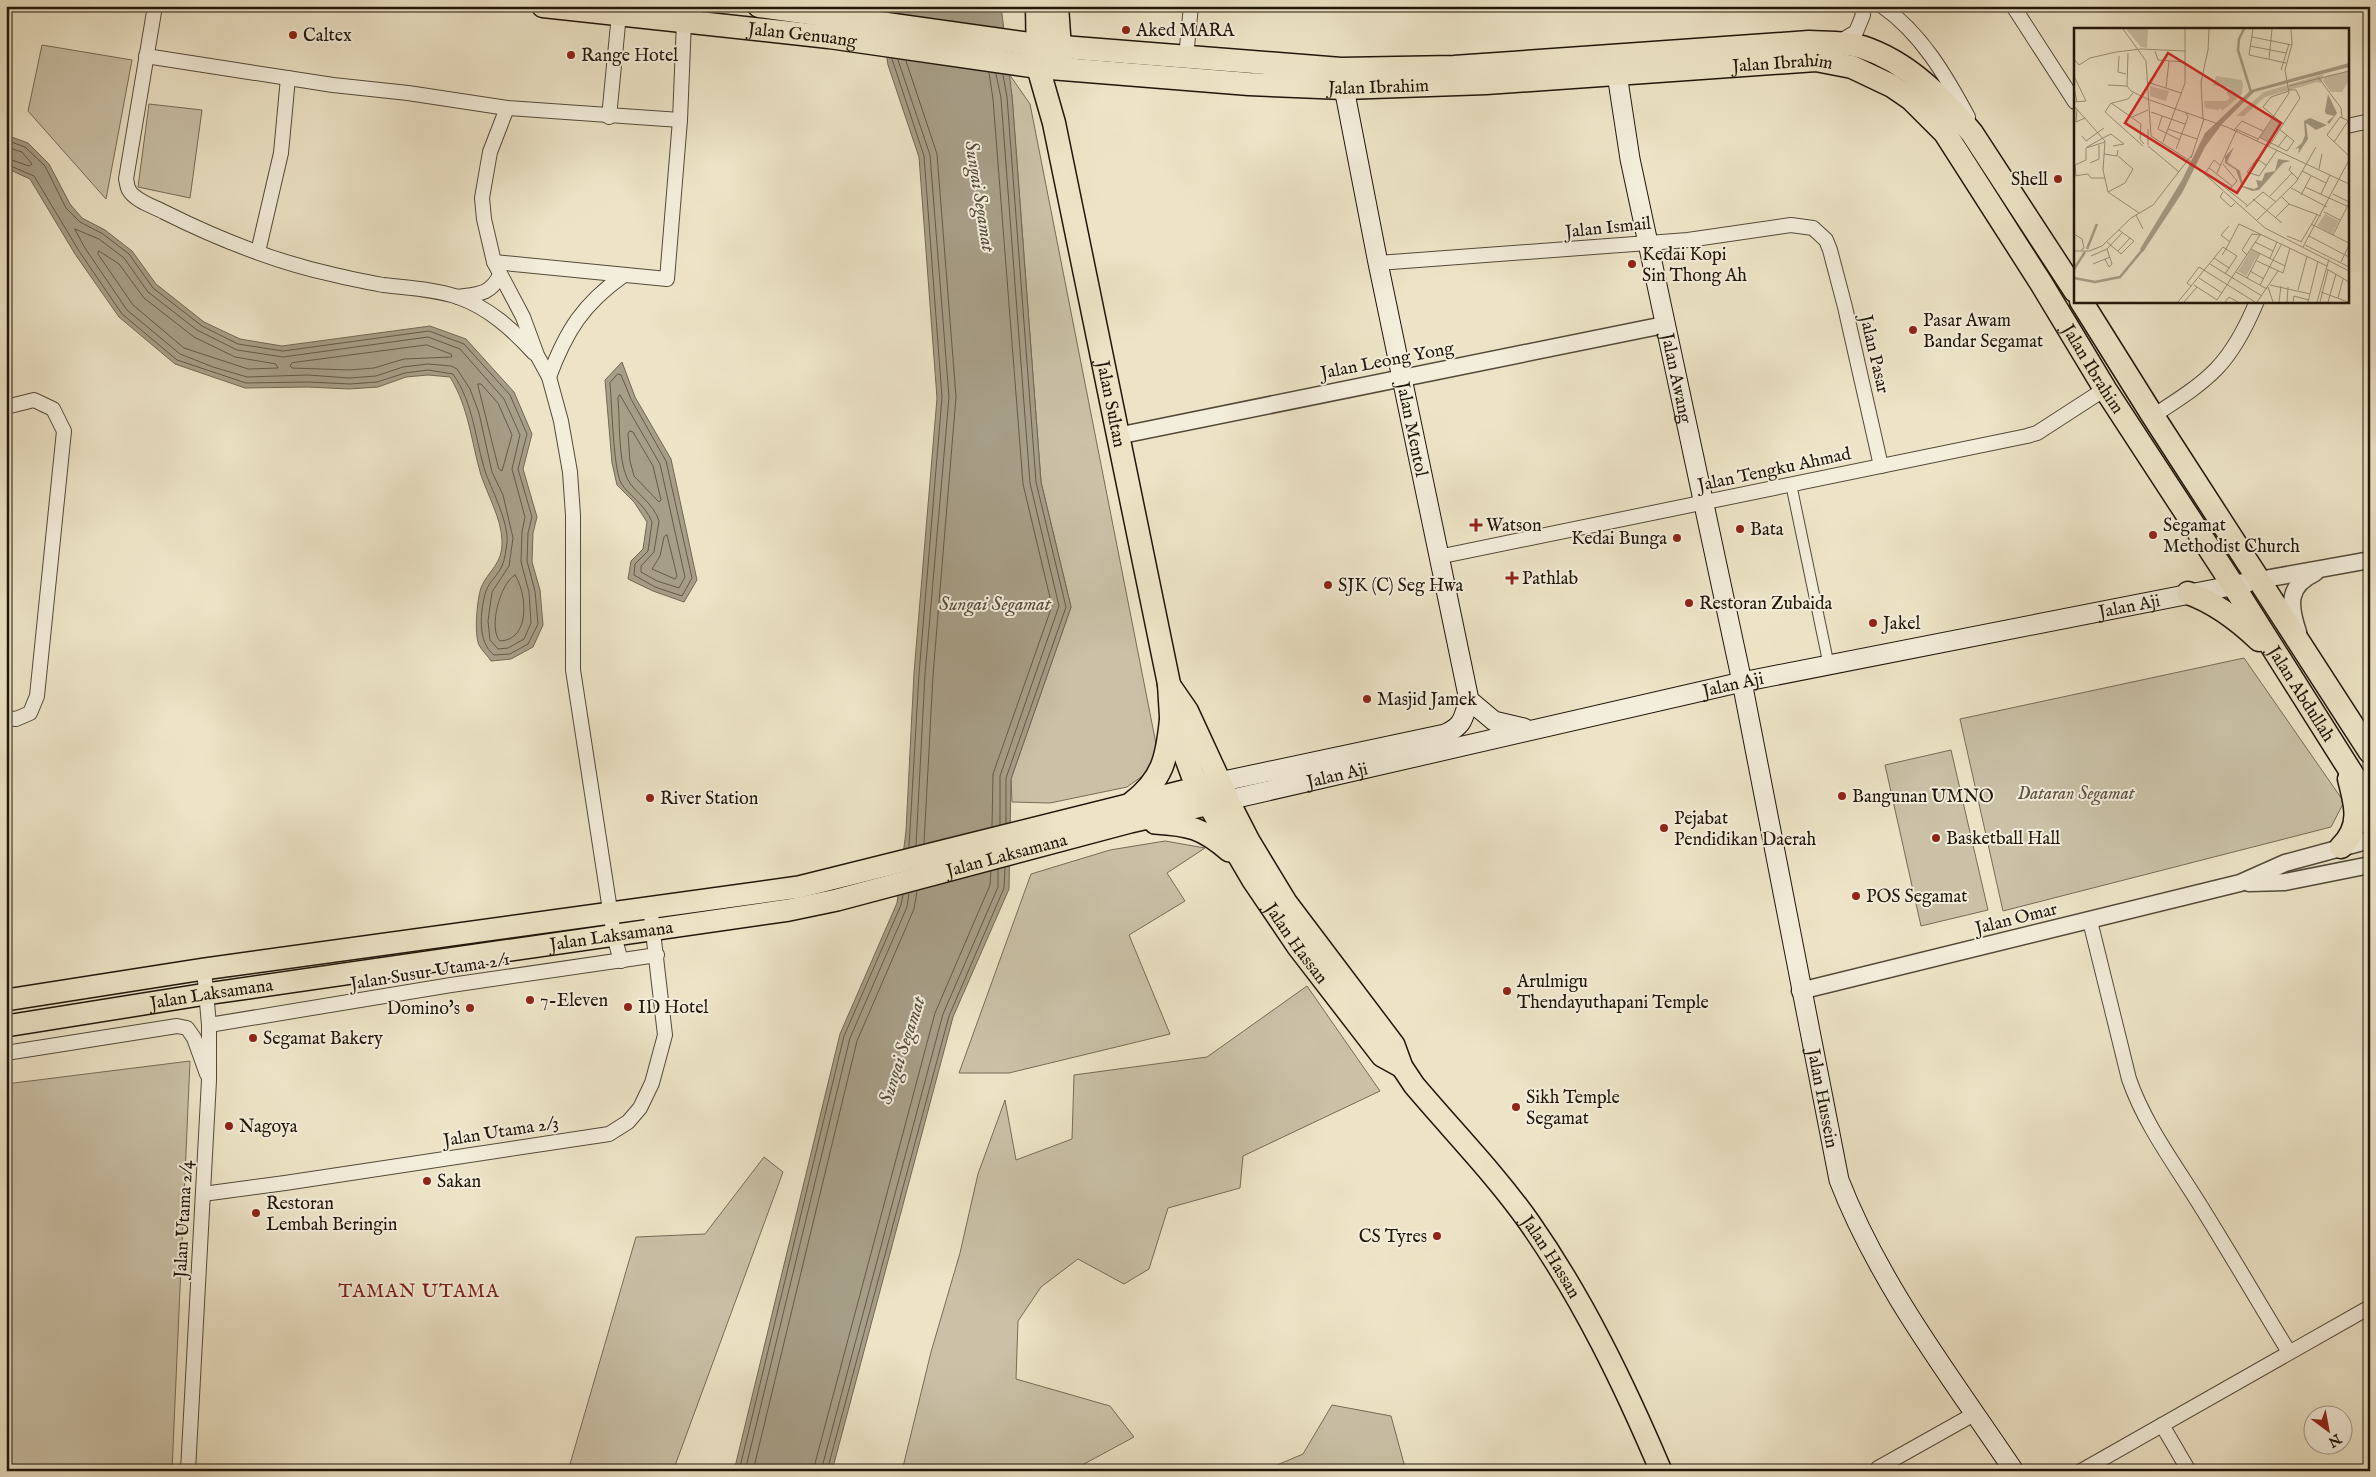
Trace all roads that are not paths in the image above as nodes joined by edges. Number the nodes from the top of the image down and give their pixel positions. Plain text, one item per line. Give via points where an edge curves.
1 (154, 6) edge
2 (543, 6) edge
3 (759, 6) edge
4 (1037, 6) edge
5 (1057, 6) edge
6 (1191, 6) edge
7 (1861, 6) edge
8 (1882, 6) edge
9 (2013, 6) edge
10 (619, 14) junction
11 (684, 21) junction
12 (826, 27) junction
13 (1836, 43) junction
14 (146, 56) junction
15 (1049, 57) junction
16 (1186, 57) junction
17 (1617, 74) junction
18 (288, 78) junction
19 (1344, 88) junction
20 (2074, 100) edge
21 (507, 108) junction
22 (609, 117) junction
23 (680, 120) junction
24 (2370, 121) edge
25 (2348, 126) edge
26 (1972, 133) junction
27 (1648, 242) junction
28 (1830, 250) joint
29 (258, 252) junction
30 (494, 262) junction
31 (1378, 263) junction
32 (500, 275) junction
33 (624, 275) junction
34 (2074, 289) edge
35 (457, 297) junction
36 (2082, 302) edge
37 (2257, 302) edge
38 (1664, 325) junction
39 (537, 355) junction
40 (549, 377) junction
41 (1402, 378) junction
42 (2105, 389) junction
43 (6, 407) edge
44 (2153, 416) junction
45 (1117, 436) junction
46 (1881, 466) junction
47 (1791, 484) junction
48 (1704, 503) junction
49 (1438, 557) junction
50 (2370, 560) edge
51 (2327, 568) junction
52 (2260, 580) junction
53 (2233, 585) junction
54 (2188, 593) junction
55 (2304, 649) junction
56 (2283, 664) junction
57 (1829, 666) junction
58 (1742, 682) junction
59 (1169, 684) junction
60 (1469, 700) junction
61 (1171, 717) junction
62 (6, 718) edge
63 (1532, 729) junction
64 (2370, 752) edge
65 (2346, 766) junction
66 (1213, 793) junction
67 (2370, 802) edge
68 (1131, 812) junction
69 (2370, 840) edge
70 (2341, 847) junction
71 (1242, 863) junction
72 (2370, 865) edge
73 (2240, 883) junction
74 (836, 890) junction
75 (650, 906) junction
76 (611, 912) junction
77 (2090, 921) junction
78 (652, 929) junction
79 (614, 936) junction
80 (657, 955) junction
81 (621, 961) junction
82 (204, 969) junction
83 (1800, 991) junction
84 (206, 994) junction
85 (6, 1000) edge
86 (209, 1025) junction
87 (6, 1026) edge
88 (6, 1053) edge
89 (1402, 1067) junction
90 (210, 1080) junction
91 (203, 1194) junction
92 (2370, 1307) edge
93 (2289, 1352) junction
94 (1976, 1413) junction
95 (2162, 1425) junction
96 (1878, 1468) dead end
97 (188, 1471) edge
98 (1661, 1471) edge
99 (2014, 1471) edge
100 (2081, 1471) edge
101 (2189, 1471) edge

1 - 14 street
2 - 10 highway, Jalan Genuang
3 - 12 highway, Jalan Genuang
4 - 15 highway, Jalan Sultan
5 - 15 highway, Jalan Sultan
6 - 16 street
7 - 13 street via 1863,15 1856,32
8 - 26 street via 1910,28 1928,52 1958,99
9 - 20 street
10 - 11 highway, Jalan Genuang
10 - 22 street
11 - 12 highway, Jalan Genuang
11 - 23 street
12 - 15 highway, Jalan Genuang
13 - 16 highway, Jalan Ibrahim via 1808,42 1454,67 1341,68
13 - 26 highway, Jalan Ibrahim via 1868,50 1906,69 1953,110
14 - 18 street
14 - 29 street via 128,162 128,190 137,198 203,231
15 - 16 highway, Jalan Ibrahim
15 - 19 highway, Jalan Ibrahim via 1249,84
15 - 45 highway, Jalan Sultan via 1054,123
17 - 19 highway, Jalan Ibrahim
17 - 27 main road, Jalan Awang via 1630,159
17 - 42 highway, Jalan Ibrahim via 1816,60 1852,67 1892,86 1911,99 1945,133
18 - 21 street
18 - 29 street via 282,153
19 - 31 main road, Jalan Mentol
21 - 22 street
21 - 30 street via 490,152 482,198
22 - 23 street
23 - 33 street via 667,279
24 - 25 street
26 - 34 highway, Jalan Ibrahim
27 - 28 street, Jalan Ismail via 1688,240 1791,225 1814,228 1826,240
27 - 31 street, Jalan Ismail
27 - 38 main road, Jalan Awang
28 - 46 street, Jalan Pasar
29 - 35 street via 333,275
30 - 32 street
30 - 33 street
31 - 41 main road, Jalan Mentol
32 - 35 street via 494,287 482,293
32 - 39 street via 523,317
33 - 40 street via 601,291 579,315 560,347
35 - 39 street via 496,317
36 - 44 highway, Jalan Ibrahim
37 - 44 street via 2236,345 2216,371
38 - 41 street, Jalan Leong Yong
38 - 48 main road, Jalan Awang
39 - 40 street
40 - 76 street via 570,472 574,558 573,670
41 - 45 street, Jalan Leong Yong
41 - 49 main road, Jalan Mentol
42 - 46 street, Jalan Tengku Ahmad via 2037,432
42 - 53 highway, Jalan Ibrahim
43 - 62 street via 34,400 53,409 64,431 37,696 30,712 16,719
44 - 52 highway, Jalan Ibrahim
45 - 59 highway, Jalan Sultan
46 - 47 street, Jalan Tengku Ahmad
47 - 48 street, Jalan Tengku Ahmad
47 - 57 street
48 - 49 street, Jalan Tengku Ahmad
48 - 58 main road, Jalan Awang
49 - 60 main road, Jalan Mentol
50 - 51 street
51 - 52 street
51 - 55 street via 2299,583 2292,597 2292,611
52 - 53 main road, Jalan Aji
52 - 55 highway, Jalan Abdullah
53 - 54 main road, Jalan Aji
53 - 56 highway, Jalan Abdullah
54 - 56 highway via 2221,608
54 - 57 main road, Jalan Aji
55 - 64 highway, Jalan Abdullah
56 - 65 highway, Jalan Abdullah
57 - 58 main road, Jalan Aji
58 - 63 main road, Jalan Aji
58 - 83 main road, Jalan Hussein
59 - 61 highway, Jalan Sultan
59 - 66 highway, Jalan Sultan via 1187,711
60 - 63 main road via 1494,721
60 - 66 main road, Jalan Aji via 1457,729 1445,734
61 - 66 highway, Jalan Sultan
61 - 68 highway via 1164,765 1156,781
63 - 66 main road, Jalan Aji
65 - 67 highway, Jalan Abdullah
65 - 70 highway via 2356,818 2352,834
66 - 68 main road, Jalan Laksamana
66 - 71 main road, Jalan Hassan
66 - 89 main road, Jalan Hassan via 1286,902 1394,1045
68 - 71 main road via 1201,830
68 - 74 main road, Jalan Laksamana
69 - 70 street, Jalan Omar
70 - 73 street, Jalan Omar via 2285,864
71 - 89 main road, Jalan Hassan via 1280,923 1346,1012 1382,1056
72 - 73 street, Jalan Omar via 2285,882
73 - 77 street, Jalan Omar
74 - 75 main road, Jalan Laksamana via 799,887
74 - 78 main road, Jalan Laksamana via 789,910
75 - 76 main road, Jalan Laksamana
75 - 78 street, Jalan Utama 2/3
76 - 79 street
76 - 82 main road, Jalan Laksamana
77 - 83 street, Jalan Omar
77 - 93 street via 2128,1079 2137,1102
78 - 79 main road, Jalan Laksamana
78 - 80 street, Jalan Utama 2/3
79 - 81 street
79 - 84 main road, Jalan Laksamana
80 - 81 street, Jalan Susur Utama 2/1
80 - 91 street, Jalan Utama 2/3 via 665,1035 662,1049 652,1083 640,1108 628,1122 609,1134
81 - 86 street, Jalan Susur Utama 2/1
82 - 84 street, Jalan Utama 2/4
82 - 85 main road, Jalan Laksamana
83 - 94 main road, Jalan Hussein via 1839,1180 1849,1207 1881,1270
84 - 86 street, Jalan Utama 2/4
84 - 87 main road, Jalan Laksamana
86 - 90 street, Jalan Utama 2/4
88 - 90 street via 177,1026 187,1028 194,1038
89 - 98 main road, Jalan Hassan via 1511,1199 1552,1256 1605,1351
90 - 91 street, Jalan Utama 2/4
91 - 97 street, Jalan Utama 2/4
92 - 93 street
93 - 95 street
94 - 96 street
94 - 99 main road, Jalan Hussein
95 - 100 street
95 - 101 street

